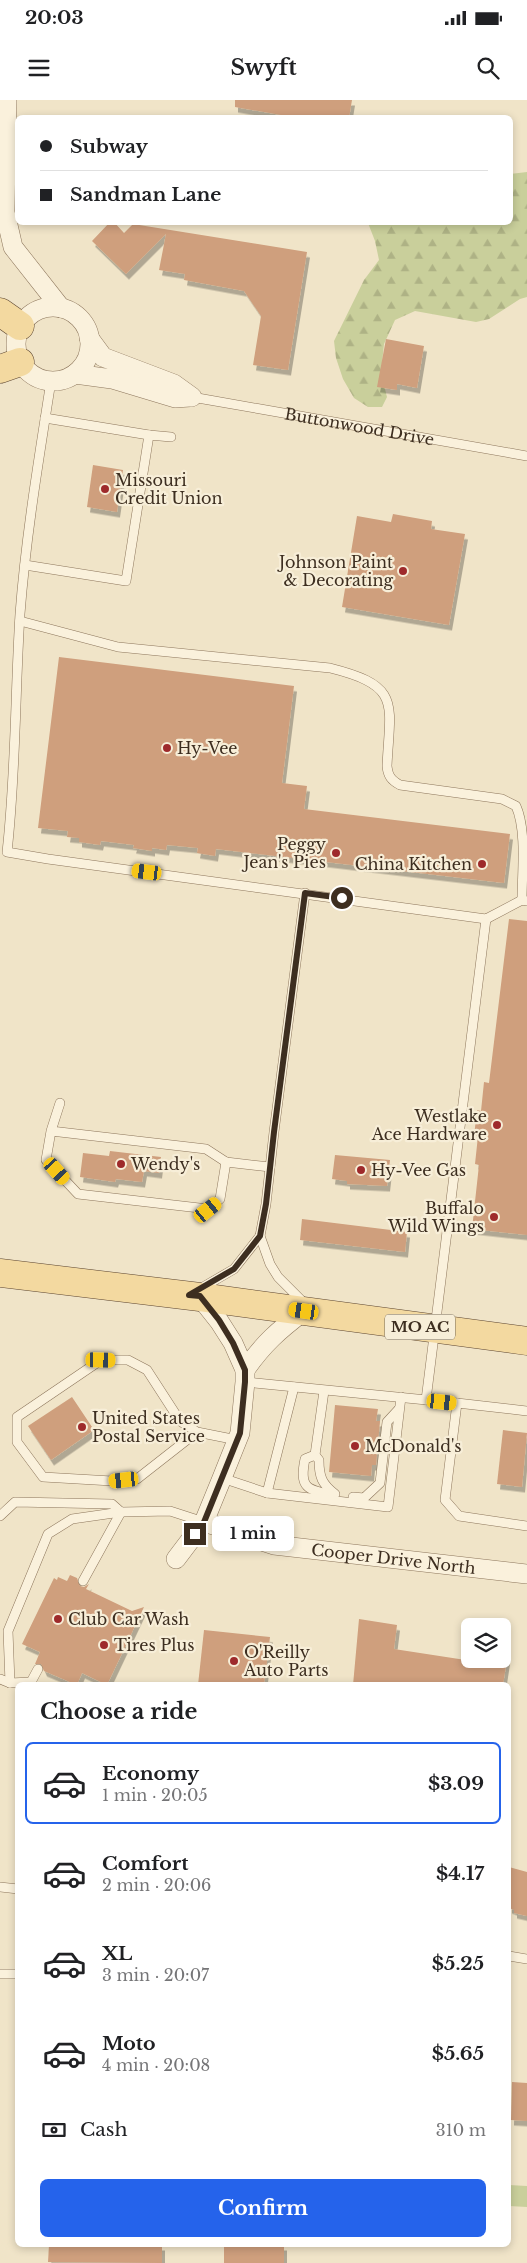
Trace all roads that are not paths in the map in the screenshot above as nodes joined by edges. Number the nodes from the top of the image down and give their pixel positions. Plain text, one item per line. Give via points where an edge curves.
1 (7, 100) edge
2 (24, 262) junction
3 (41, 308) junction
4 (61, 308) junction
5 (10, 319) edge
6 (89, 338) junction
7 (10, 365) edge
8 (75, 374) junction
9 (51, 381) junction
10 (192, 397) junction
11 (45, 418) junction
12 (149, 435) junction
13 (171, 437) dead end
14 (527, 456) edge
15 (26, 565) junction
16 (20, 622) junction
17 (305, 893) junction
18 (524, 901) edge
19 (486, 918) junction
20 (60, 1103) dead end
21 (51, 1131) junction
22 (226, 1162) junction
23 (270, 1167) junction
24 (260, 1236) junction
25 (0, 1257) edge
26 (12, 1275) edge
27 (0, 1293) edge
28 (195, 1296) junction
29 (308, 1312) junction
30 (434, 1329) junction
31 (527, 1341) edge
32 (245, 1376) junction
33 (294, 1387) junction
34 (324, 1391) junction
35 (401, 1397) junction
36 (426, 1400) junction
37 (457, 1403) junction
38 (399, 1409) junction
39 (527, 1411) edge
40 (197, 1432) junction
41 (237, 1440) junction
42 (315, 1455) junction
43 (222, 1478) junction
44 (267, 1493) junction
45 (336, 1496) junction
46 (121, 1512) junction
47 (0, 1516) edge
48 (204, 1522) junction
49 (527, 1526) edge
50 (176, 1559) dead end
51 (527, 1574) edge
52 (83, 1581) dead end
53 (38, 1669) dead end
54 (0, 1679) edge
55 (31, 1682) edge
56 (10, 1683) junction
57 (15, 1683) edge
58 (0, 1887) edge
59 (15, 1889) edge
60 (511, 1956) edge
61 (527, 1960) edge
62 (0, 1974) edge
63 (15, 1974) edge

1 - 2 street, Buttonwood Drive via 5,212 14,247
2 - 3 street, Buttonwood Drive
2 - 4 street, Buttonwood Drive
3 - 4 street
3 - 5 street
4 - 6 street, Buttonwood Drive via 80,318
5 - 7 street via 16,338 16,350
6 - 8 street via 87,358
6 - 10 street, Buttonwood Drive via 103,357 174,384
7 - 9 street
8 - 9 street, Buttonwood Drive
8 - 10 street, Buttonwood Drive via 112,379 175,398
9 - 11 lane
10 - 14 lane, Buttonwood Drive
11 - 12 lane
11 - 15 lane
12 - 13 lane
12 - 15 lane via 126,581
15 - 16 lane
16 - 17 lane via 7,852
16 - 18 lane via 118,647 330,668 376,685 383,691 390,709 387,766 393,780 400,785 502,799 516,806 522,838
17 - 19 lane
17 - 23 lane
18 - 19 lane
19 - 30 lane
20 - 21 lane
21 - 22 lane via 206,1149
21 - 22 lane via 46,1160 78,1194 208,1210 220,1200
22 - 23 lane
23 - 24 lane
24 - 28 lane via 234,1269
24 - 29 lane via 278,1277
25 - 26 main road
26 - 27 main road
26 - 28 main road, MO AC
28 - 29 main road, MO AC
28 - 32 street via 219,1320 233,1343
29 - 30 main road, MO AC
29 - 32 street via 275,1333 260,1348
30 - 31 main road, MO AC
30 - 36 lane
32 - 33 lane
32 - 41 street
33 - 34 lane
33 - 44 lane
34 - 35 lane
34 - 42 lane
35 - 36 lane
35 - 38 lane
36 - 37 lane
37 - 39 lane
37 - 49 lane via 445,1500 459,1516
38 - 44 lane via 388,1507
38 - 45 lane via 387,1422 380,1483 364,1498
40 - 40 lane via 180,1421 147,1370 128,1360 101,1360 17,1417 17,1442 43,1477 112,1482 137,1479
40 - 41 lane
41 - 43 street
42 - 45 lane via 319,1460 323,1484
42 - 45 lane via 305,1459 302,1476 306,1486 312,1491
43 - 44 lane
43 - 48 street
46 - 47 lane via 112,1504 15,1502
46 - 48 lane via 170,1511
46 - 52 lane
46 - 56 lane via 72,1519 48,1534 8,1631
48 - 50 street
48 - 51 street, Cooper Drive North via 282,1546
53 - 55 lane
54 - 56 lane
56 - 57 lane
58 - 59 lane
60 - 61 lane
62 - 63 lane

